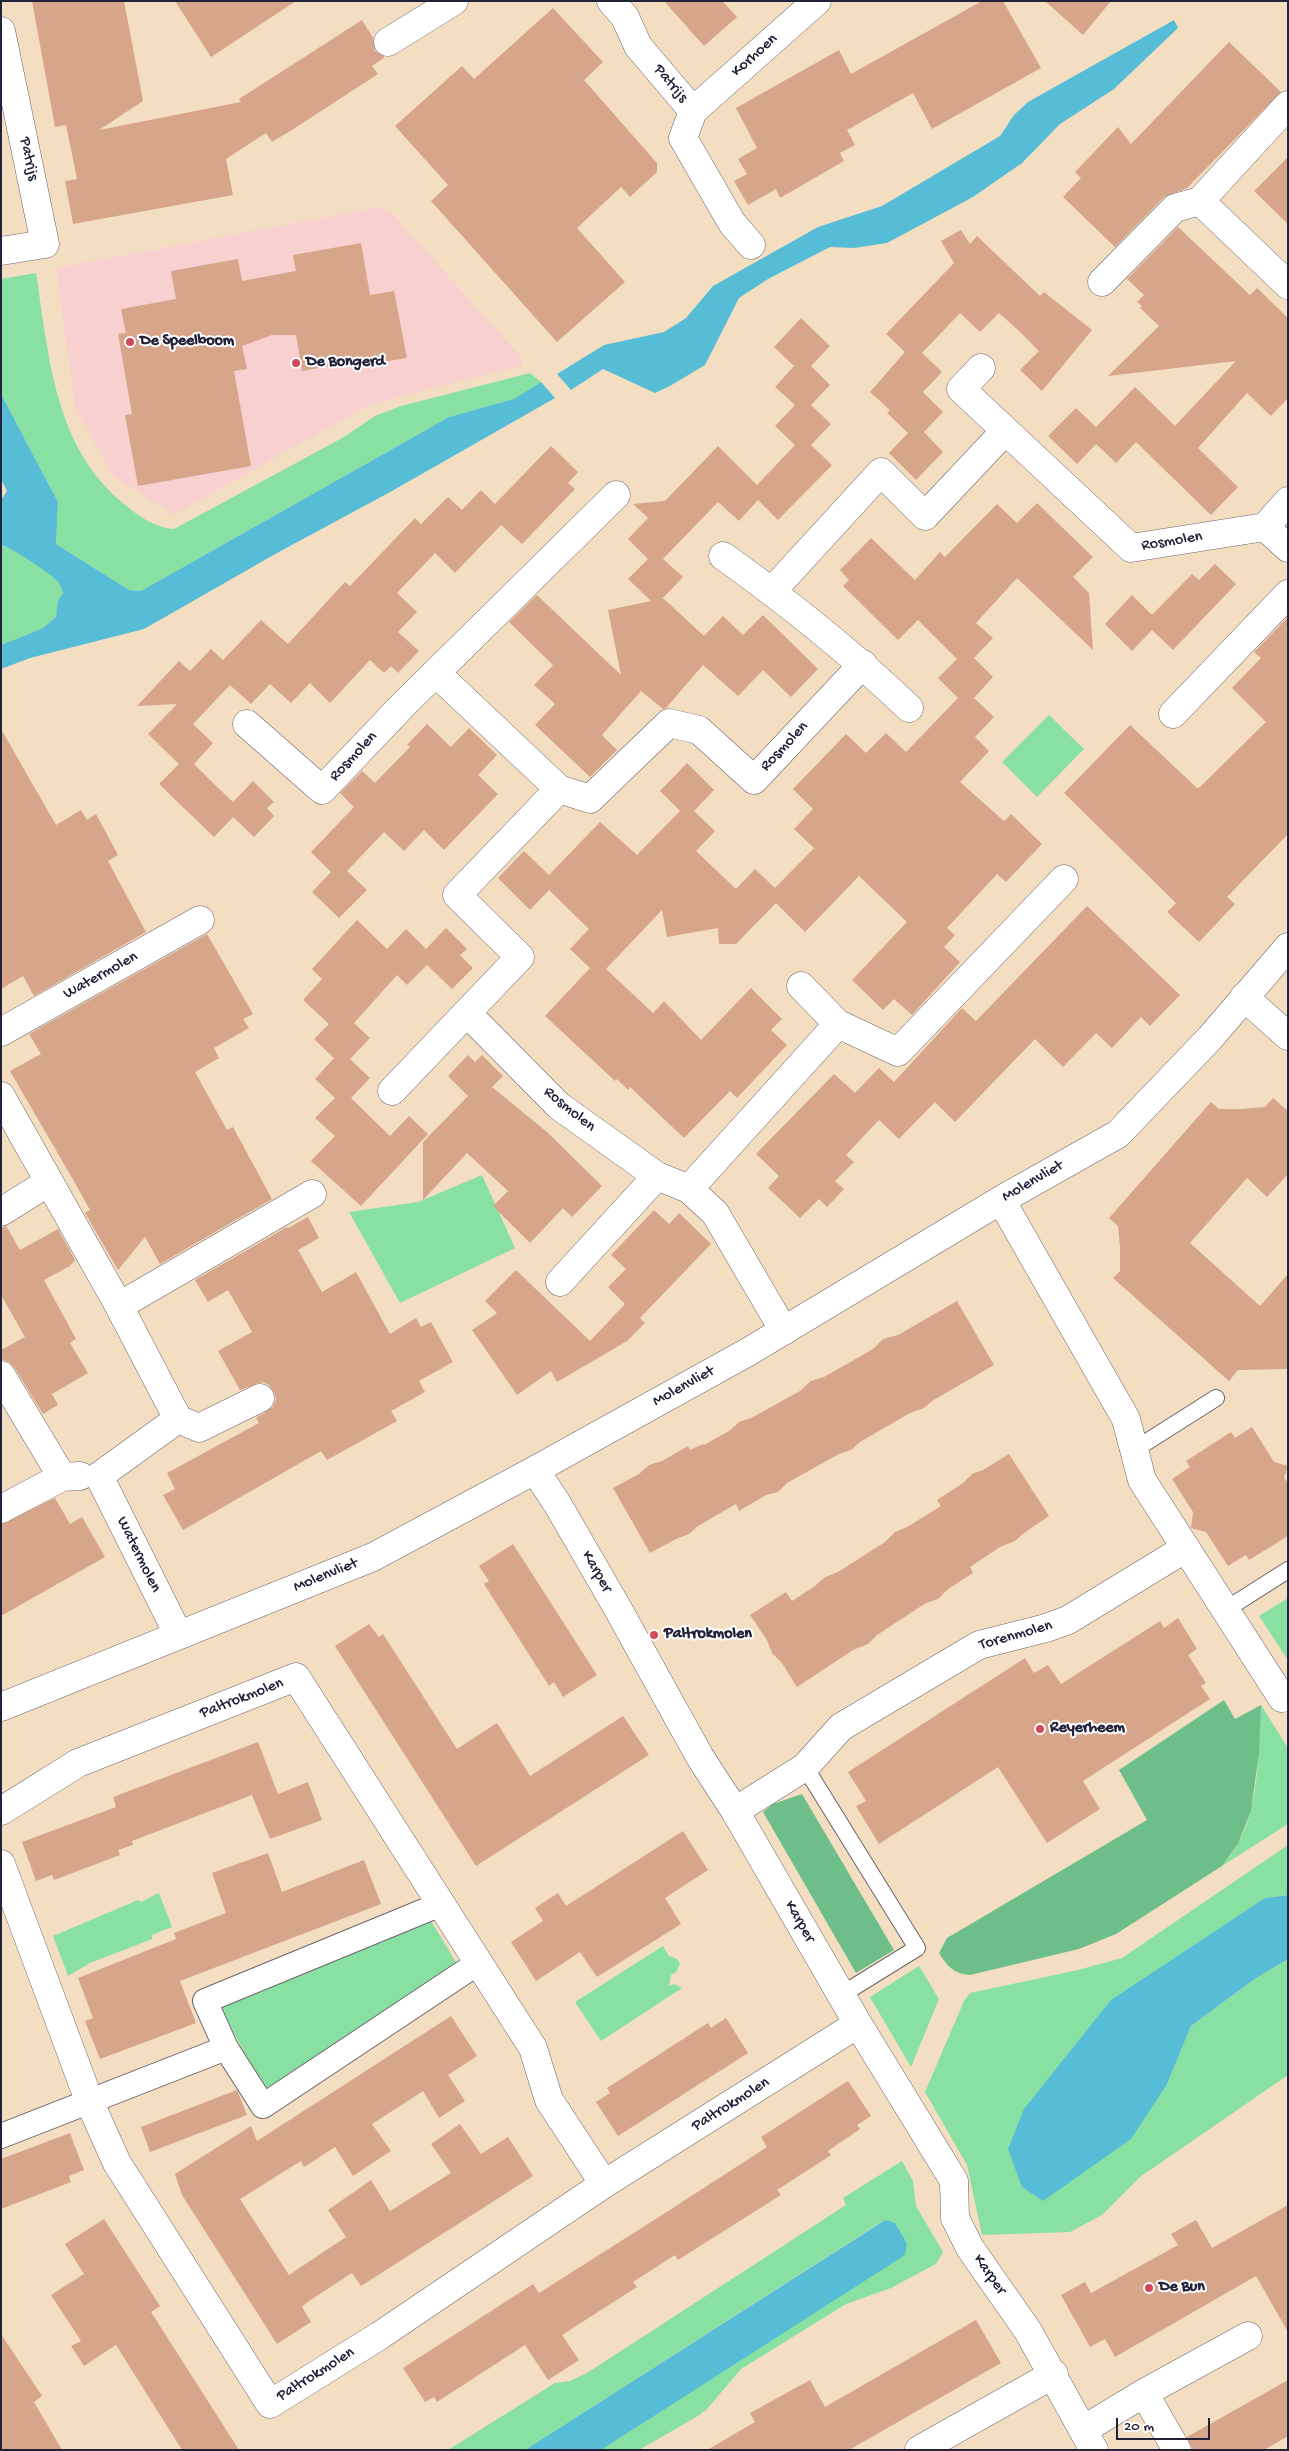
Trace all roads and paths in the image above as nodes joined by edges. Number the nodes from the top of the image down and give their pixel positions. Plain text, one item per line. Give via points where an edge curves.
1 (454, 1) edge
2 (611, 1) edge
3 (817, 1) edge
4 (1, 31) edge
5 (388, 42) dead end
6 (1288, 105) edge
7 (693, 111) junction
8 (1200, 201) junction
9 (751, 245) dead end
10 (1, 251) edge
11 (1102, 282) dead end
12 (1288, 285) edge
13 (981, 368) dead end
14 (1005, 431) junction
15 (616, 495) dead end
16 (1288, 501) edge
17 (1265, 527) junction
18 (1288, 548) edge
19 (723, 556) dead end
20 (772, 591) junction
21 (1288, 594) edge
22 (863, 664) junction
23 (436, 673) junction
24 (909, 708) dead end
25 (1173, 714) dead end
26 (246, 724) dead end
27 (559, 790) junction
28 (1064, 879) dead end
29 (200, 920) dead end
30 (1288, 947) edge
31 (801, 986) dead end
32 (1244, 997) junction
33 (467, 1013) junction
34 (838, 1024) junction
35 (1, 1032) edge
36 (1288, 1036) edge
37 (392, 1091) dead end
38 (1, 1096) edge
39 (657, 1176) junction
40 (49, 1182) junction
41 (689, 1189) junction
42 (312, 1194) dead end
43 (1001, 1200) junction
44 (1, 1212) edge
45 (560, 1282) dead end
46 (119, 1306) junction
47 (784, 1331) junction
48 (1, 1375) edge
49 (260, 1398) dead end
50 (1216, 1398) dead end
51 (178, 1419) junction
52 (1134, 1450) junction
53 (535, 1470) junction
54 (99, 1476) junction
55 (62, 1477) junction
56 (1, 1509) edge
57 (1186, 1548) junction
58 (1288, 1570) edge
59 (1225, 1610) junction
60 (178, 1634) junction
61 (1282, 1698) dead end
62 (1, 1706) edge
63 (806, 1766) junction
64 (1, 1811) edge
65 (735, 1811) junction
66 (1, 1864) edge
67 (441, 1904) junction
68 (478, 1963) junction
69 (841, 1995) junction
70 (858, 2024) junction
71 (226, 2048) junction
72 (90, 2103) junction
73 (1, 2136) edge
74 (604, 2184) junction
75 (1248, 2336) dead end
76 (1054, 2374) junction
77 (1144, 2393) junction
78 (1088, 2440) edge
79 (919, 2450) edge
80 (1177, 2450) edge

1 - 5 street
2 - 7 street, Patrijs via 626,17 638,46
3 - 7 street, Korhoen
4 - 10 street, Patrijs via 45,244
6 - 8 street
7 - 9 street, Patrijs via 683,138 732,223
8 - 11 street via 1175,208
8 - 12 street
13 - 14 street, Rosmolen via 961,389
14 - 17 street, Rosmolen via 1130,548
14 - 20 street via 925,516 881,472
15 - 23 street, Rosmolen
16 - 17 street
17 - 18 street
19 - 20 street
20 - 22 street
21 - 25 street
22 - 24 street
22 - 27 street, Rosmolen via 754,780 699,730 669,723 590,799
23 - 26 street, Rosmolen via 322,790
23 - 27 street, Rosmolen
27 - 33 street via 457,895 520,957
28 - 34 street via 898,1052
29 - 35 street, Watermolen
30 - 32 street, Molenvliet
31 - 34 street
32 - 36 street
32 - 43 street, Molenvliet via 1210,1038 1118,1134
33 - 37 street
33 - 39 street, Rosmolen via 559,1106
34 - 41 street
38 - 40 street
39 - 41 street, Rosmolen
39 - 45 street
40 - 44 street
40 - 46 street
41 - 47 street, Rosmolen via 715,1214
42 - 46 street
43 - 47 street, Molenvliet
43 - 52 street via 1126,1420
46 - 51 street
47 - 53 street, Molenvliet
48 - 55 street
49 - 51 street via 199,1428
50 - 52 lane
51 - 54 street
52 - 57 street via 1142,1480
53 - 60 street, Molenvliet via 373,1557
53 - 65 street, Karper via 609,1593 700,1758
54 - 55 street
54 - 60 street, Watermolen
55 - 56 street
57 - 59 street
57 - 63 street, Torenmolen via 1068,1620 979,1644 841,1727
58 - 59 lane
59 - 61 street
60 - 62 street, Molenvliet
63 - 65 street, Torenmolen
63 - 69 lane via 918,1948
64 - 67 street, Paltrokmolen via 78,1763 296,1677
65 - 69 street, Karper
66 - 72 street, Paltrokmolen
67 - 68 street, Paltrokmolen
67 - 71 street via 205,2000
68 - 71 street via 263,2106
68 - 74 street, Paltrokmolen via 532,2048 549,2100
69 - 70 street, Karper
70 - 74 street, Paltrokmolen
70 - 76 street, Karper via 954,2181 955,2218 970,2248
71 - 72 street
72 - 73 street
72 - 74 street, Paltrokmolen via 117,2163 270,2404 379,2336
75 - 77 street, Karper
76 - 78 street, Karper
76 - 79 street
77 - 78 street, Karper
77 - 80 street

